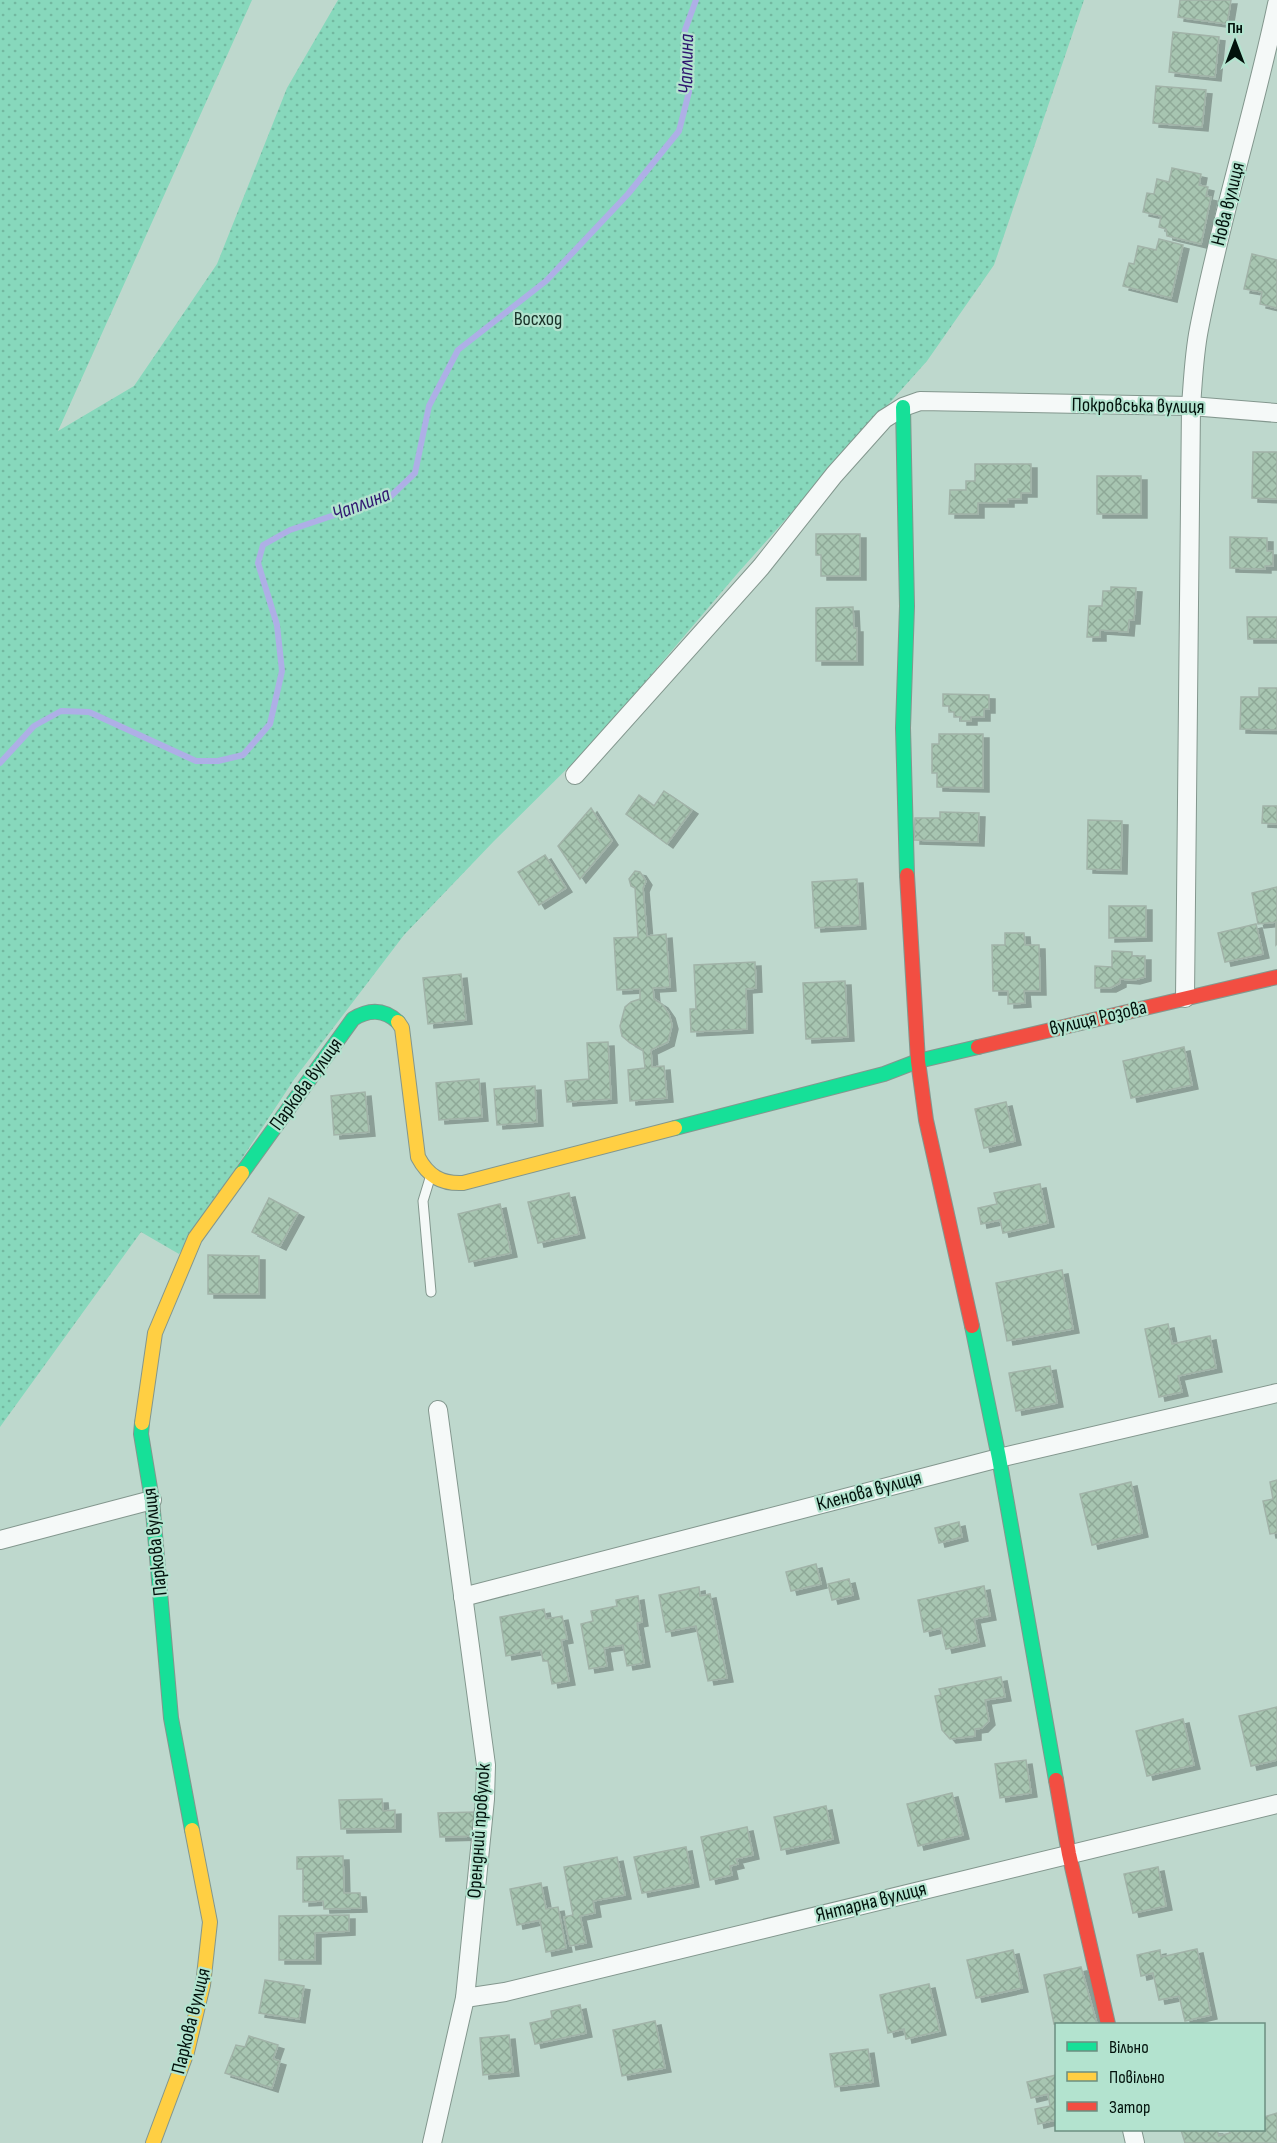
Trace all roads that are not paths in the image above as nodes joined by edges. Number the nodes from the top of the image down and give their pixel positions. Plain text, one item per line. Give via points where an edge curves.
1 (1277, 4) edge
2 (1191, 406) junction
3 (903, 407) junction
4 (1277, 413) edge
5 (575, 775) dead end
6 (1277, 977) edge
7 (1185, 998) junction
8 (918, 1060) junction
9 (431, 1176) junction
10 (431, 1292) dead end
11 (1277, 1393) edge
12 (438, 1410) dead end
13 (999, 1458) junction
14 (152, 1500) junction
15 (0, 1540) edge
16 (463, 1597) junction
17 (1277, 1804) edge
18 (1070, 1854) junction
19 (465, 1998) junction
20 (1108, 2023) edge
21 (153, 2143) edge
22 (432, 2143) edge

1 - 2 street, Нова вулиця via 1229,192 1199,332
2 - 3 street, Покровська вулиця via 920,401
2 - 4 street, Покровська вулиця
2 - 7 street, Нова вулиця
3 - 5 street via 884,419 834,475 761,567
3 - 8 street via 906,871
6 - 7 street, вулиця Розова
7 - 8 street, вулиця Розова
8 - 9 street, вулиця Розова via 884,1074 463,1184 440,1182
8 - 13 street via 926,1120
9 - 10 lane via 423,1201
9 - 14 street, Паркова вулиця via 418,1157 402,1028 389,1014 370,1010 353,1018 195,1238 155,1333 141,1434
11 - 13 street, Кленова вулиця
12 - 16 street, Орендний провулок
13 - 16 street, Кленова вулиця
13 - 18 street
14 - 15 street
14 - 21 street, Паркова вулиця via 171,1718 210,1922 203,1985 187,2052
16 - 19 street, Орендний провулок via 486,1765
17 - 18 street, Янтарна вулиця
18 - 19 street, Янтарна вулиця via 505,1992
18 - 20 street
19 - 22 street, Орендний провулок

